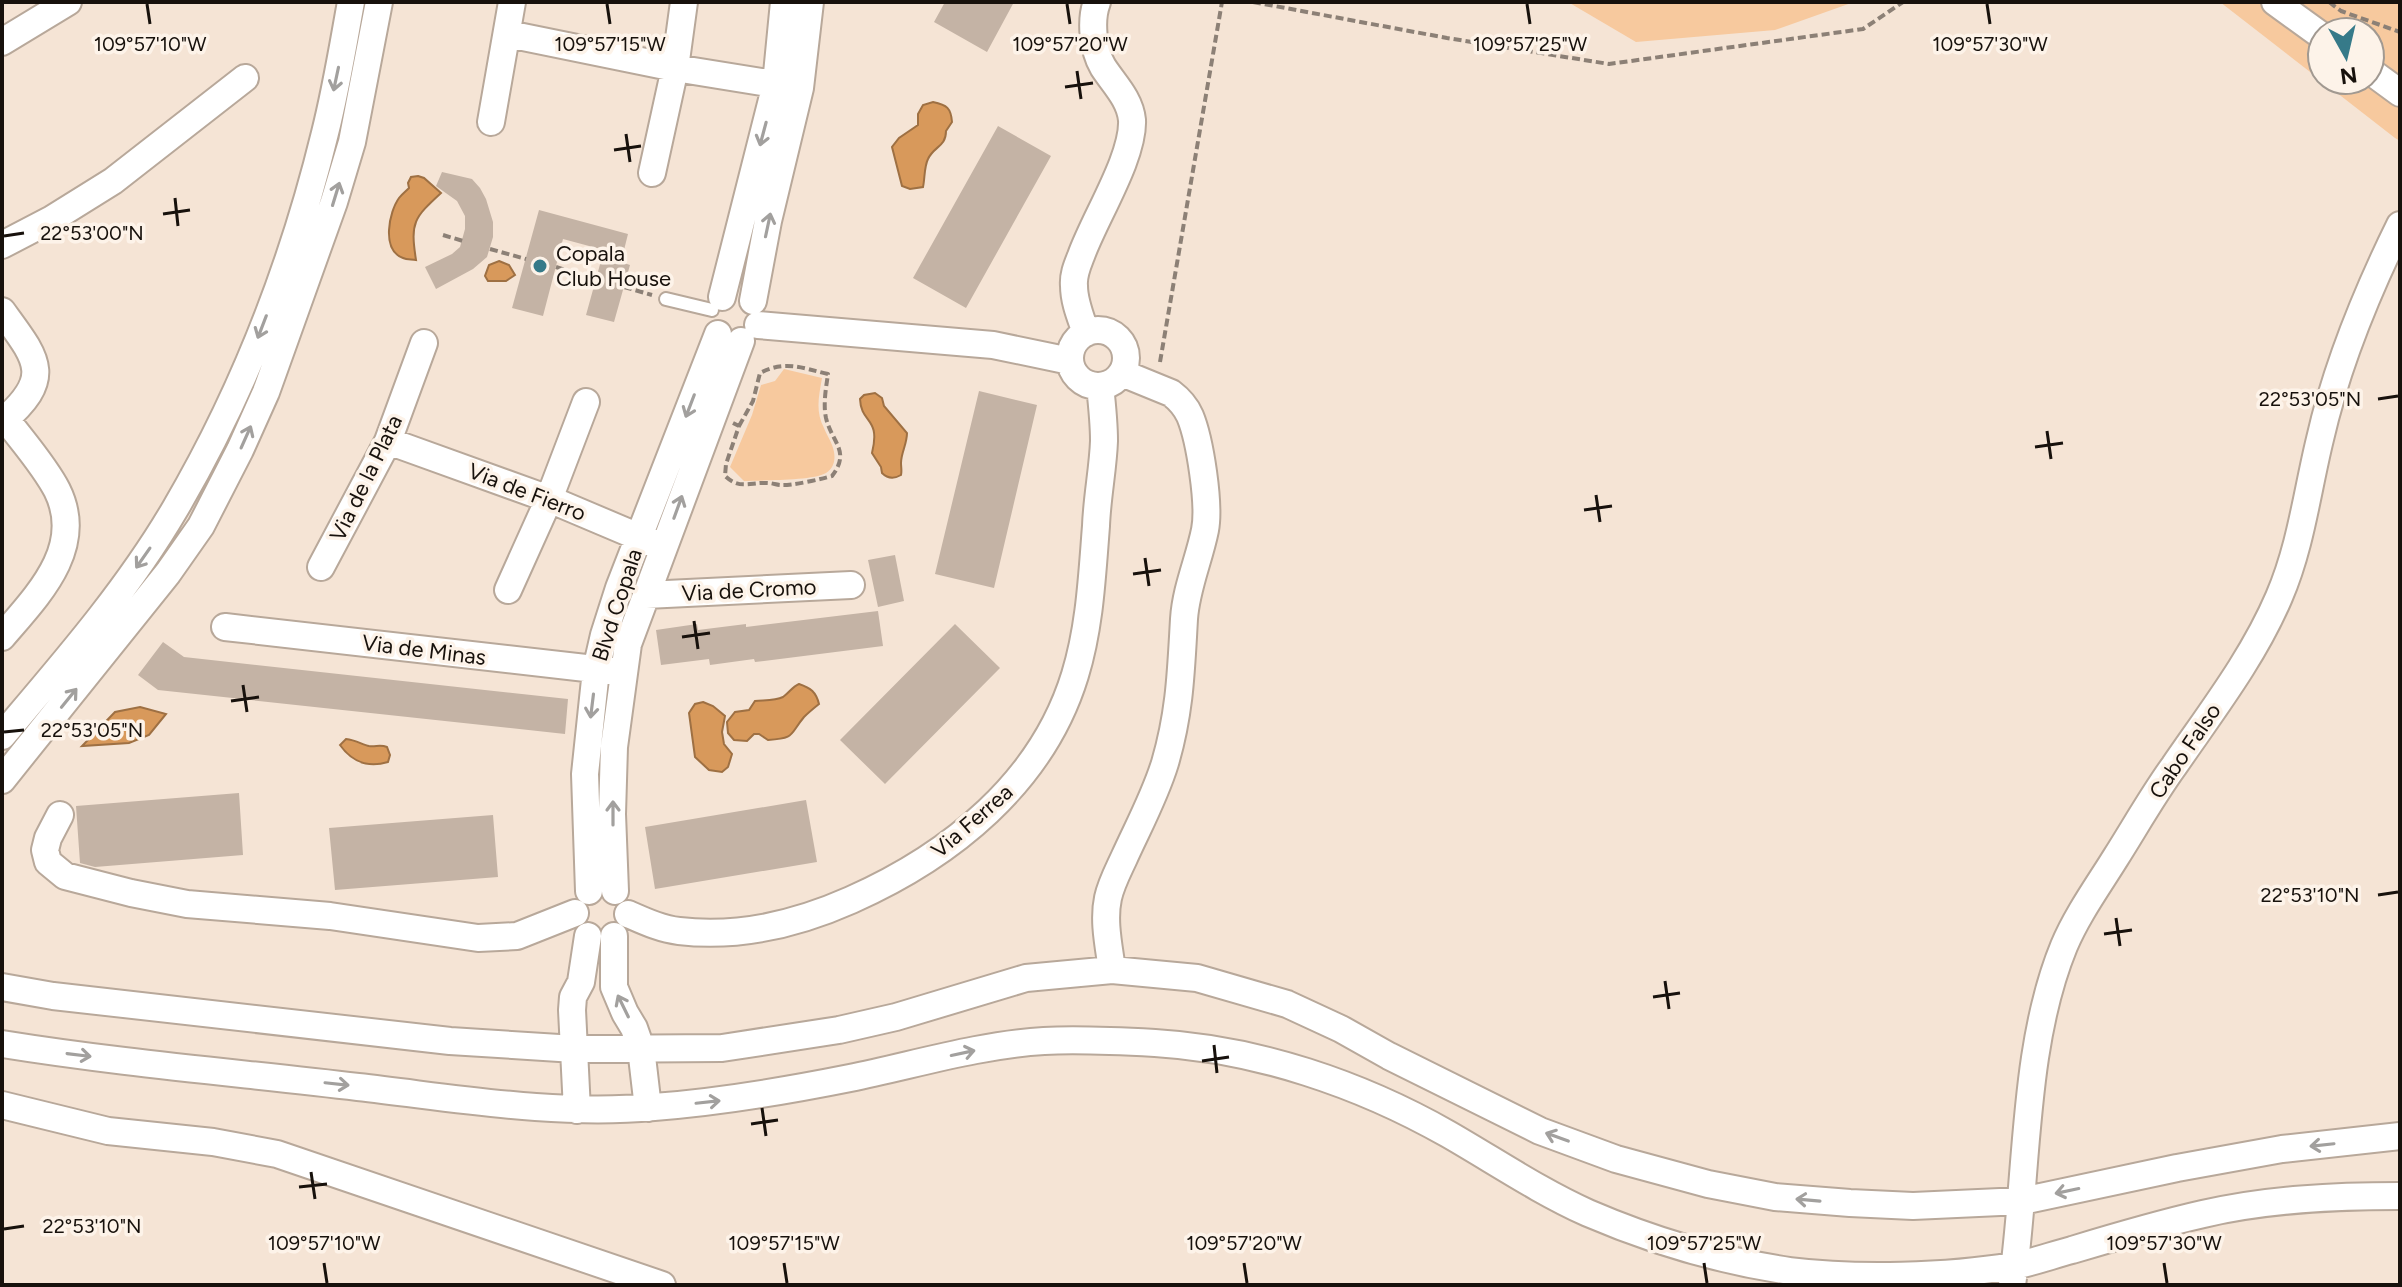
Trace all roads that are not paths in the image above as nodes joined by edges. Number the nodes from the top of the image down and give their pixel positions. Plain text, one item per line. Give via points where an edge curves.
1 (68, 2) edge
2 (351, 2) edge
3 (379, 2) edge
4 (512, 2) edge
5 (684, 2) edge
6 (784, 2) edge
7 (810, 2) edge
8 (1097, 2) edge
9 (2275, 2) edge
10 (2306, 24) edge
11 (508, 34) junction
12 (2, 42) edge
13 (675, 68) junction
14 (245, 78) dead end
15 (788, 86) junction
16 (491, 122) dead end
17 (652, 173) dead end
18 (2400, 225) edge
19 (2, 245) edge
20 (666, 299) road end
21 (2, 311) edge
22 (734, 318) junction
23 (1086, 333) junction
24 (424, 343) dead end
25 (1070, 361) junction
26 (1111, 380) junction
27 (586, 402) dead end
28 (4, 421) edge
29 (388, 441) junction
30 (195, 474) junction
31 (222, 487) junction
32 (549, 499) junction
33 (652, 542) junction
34 (321, 567) dead end
35 (851, 585) dead end
36 (508, 590) dead end
37 (646, 595) junction
38 (225, 627) dead end
39 (2, 637) edge
40 (596, 670) junction
41 (623, 671) junction
42 (2, 736) edge
43 (2, 780) edge
44 (60, 815) dead end
45 (602, 913) junction
46 (1112, 970) junction
47 (2, 987) edge
48 (2, 1044) edge
49 (641, 1048) junction
50 (575, 1049) junction
51 (2, 1105) edge
52 (648, 1108) junction
53 (577, 1110) junction
54 (2400, 1136) edge
55 (2400, 1196) edge
56 (2022, 1201) junction
57 (2013, 1275) edge
58 (662, 1285) edge

1 - 12 street
2 -> 30 street via 325,132 298,228 241,379
31 -> 3 street via 266,392 334,202 352,142
4 - 11 street
5 - 13 street
6 - 15 street, Blvd Copala
7 - 15 street, Blvd Copala
8 - 23 street via 1092,14 1101,64 1126,100 1132,119 1127,152 1074,275 1074,295
9 - 10 street
11 - 13 street
11 - 16 street
13 - 15 street
13 - 17 street
14 - 19 street via 113,181
15 - 22 street, Blvd Copala
18 - 56 street, Cabo Falso via 2334,383 2294,557 2279,597 2065,945 2040,1033
20 - 22 lane
21 - 28 street via 36,367 31,391
22 - 25 street via 993,345
22 -> 33 street, Blvd Copala
33 -> 22 street, Blvd Copala via 714,411
23 - 25 street via 1073,344
23 - 26 street via 1103,331 1118,340 1125,356
24 - 29 street, Via de la Plata
25 - 26 street via 1083,383
26 - 45 street, Via Ferrea via 1091,597 1074,676 1042,750 992,808 926,861 885,885 798,921 701,932
26 - 46 street via 1156,387 1177,398 1189,415 1198,445 1206,502 1206,527 1184,618 1172,737 1158,784 1107,900
27 - 32 street
28 - 39 street via 57,491 66,537 48,580
29 - 32 street, Via de Fierro
29 - 34 street, Via de la Plata
30 - 31 street
30 -> 42 street via 102,615
43 -> 31 street via 168,573
32 - 33 street, Via de Fierro
32 - 36 street
33 - 37 street, Blvd Copala
33 - 40 street, Blvd Copala via 619,588
35 - 37 street, Via de Cromo
37 - 41 street, Blvd Copala
38 - 40 street, Via de Minas
40 - 41 street, Via de Minas
40 -> 45 street, Blvd Copala via 585,774
45 -> 41 street, Blvd Copala
44 - 45 street via 45,850 48,862 65,876 187,904 330,916 478,938 517,936
49 -> 45 street via 614,987
45 - 50 street via 573,997
46 - 49 street via 1026,978 896,1017 797,1037 722,1048
56 -> 46 street via 1850,1203 1708,1184 1540,1131 1287,1004 1197,978
47 - 50 street via 419,1037
48 -> 53 street
49 - 50 street
49 - 52 street
50 - 53 street
51 - 58 street via 108,1131 277,1154
52 - 53 street
52 -> 57 street via 733,1099 1040,1041 1184,1045 1250,1056 1379,1100 1585,1212 1657,1241 1793,1271
54 -> 56 street via 2282,1149
55 - 57 street via 2208,1212
56 - 57 street, Cabo Falso

